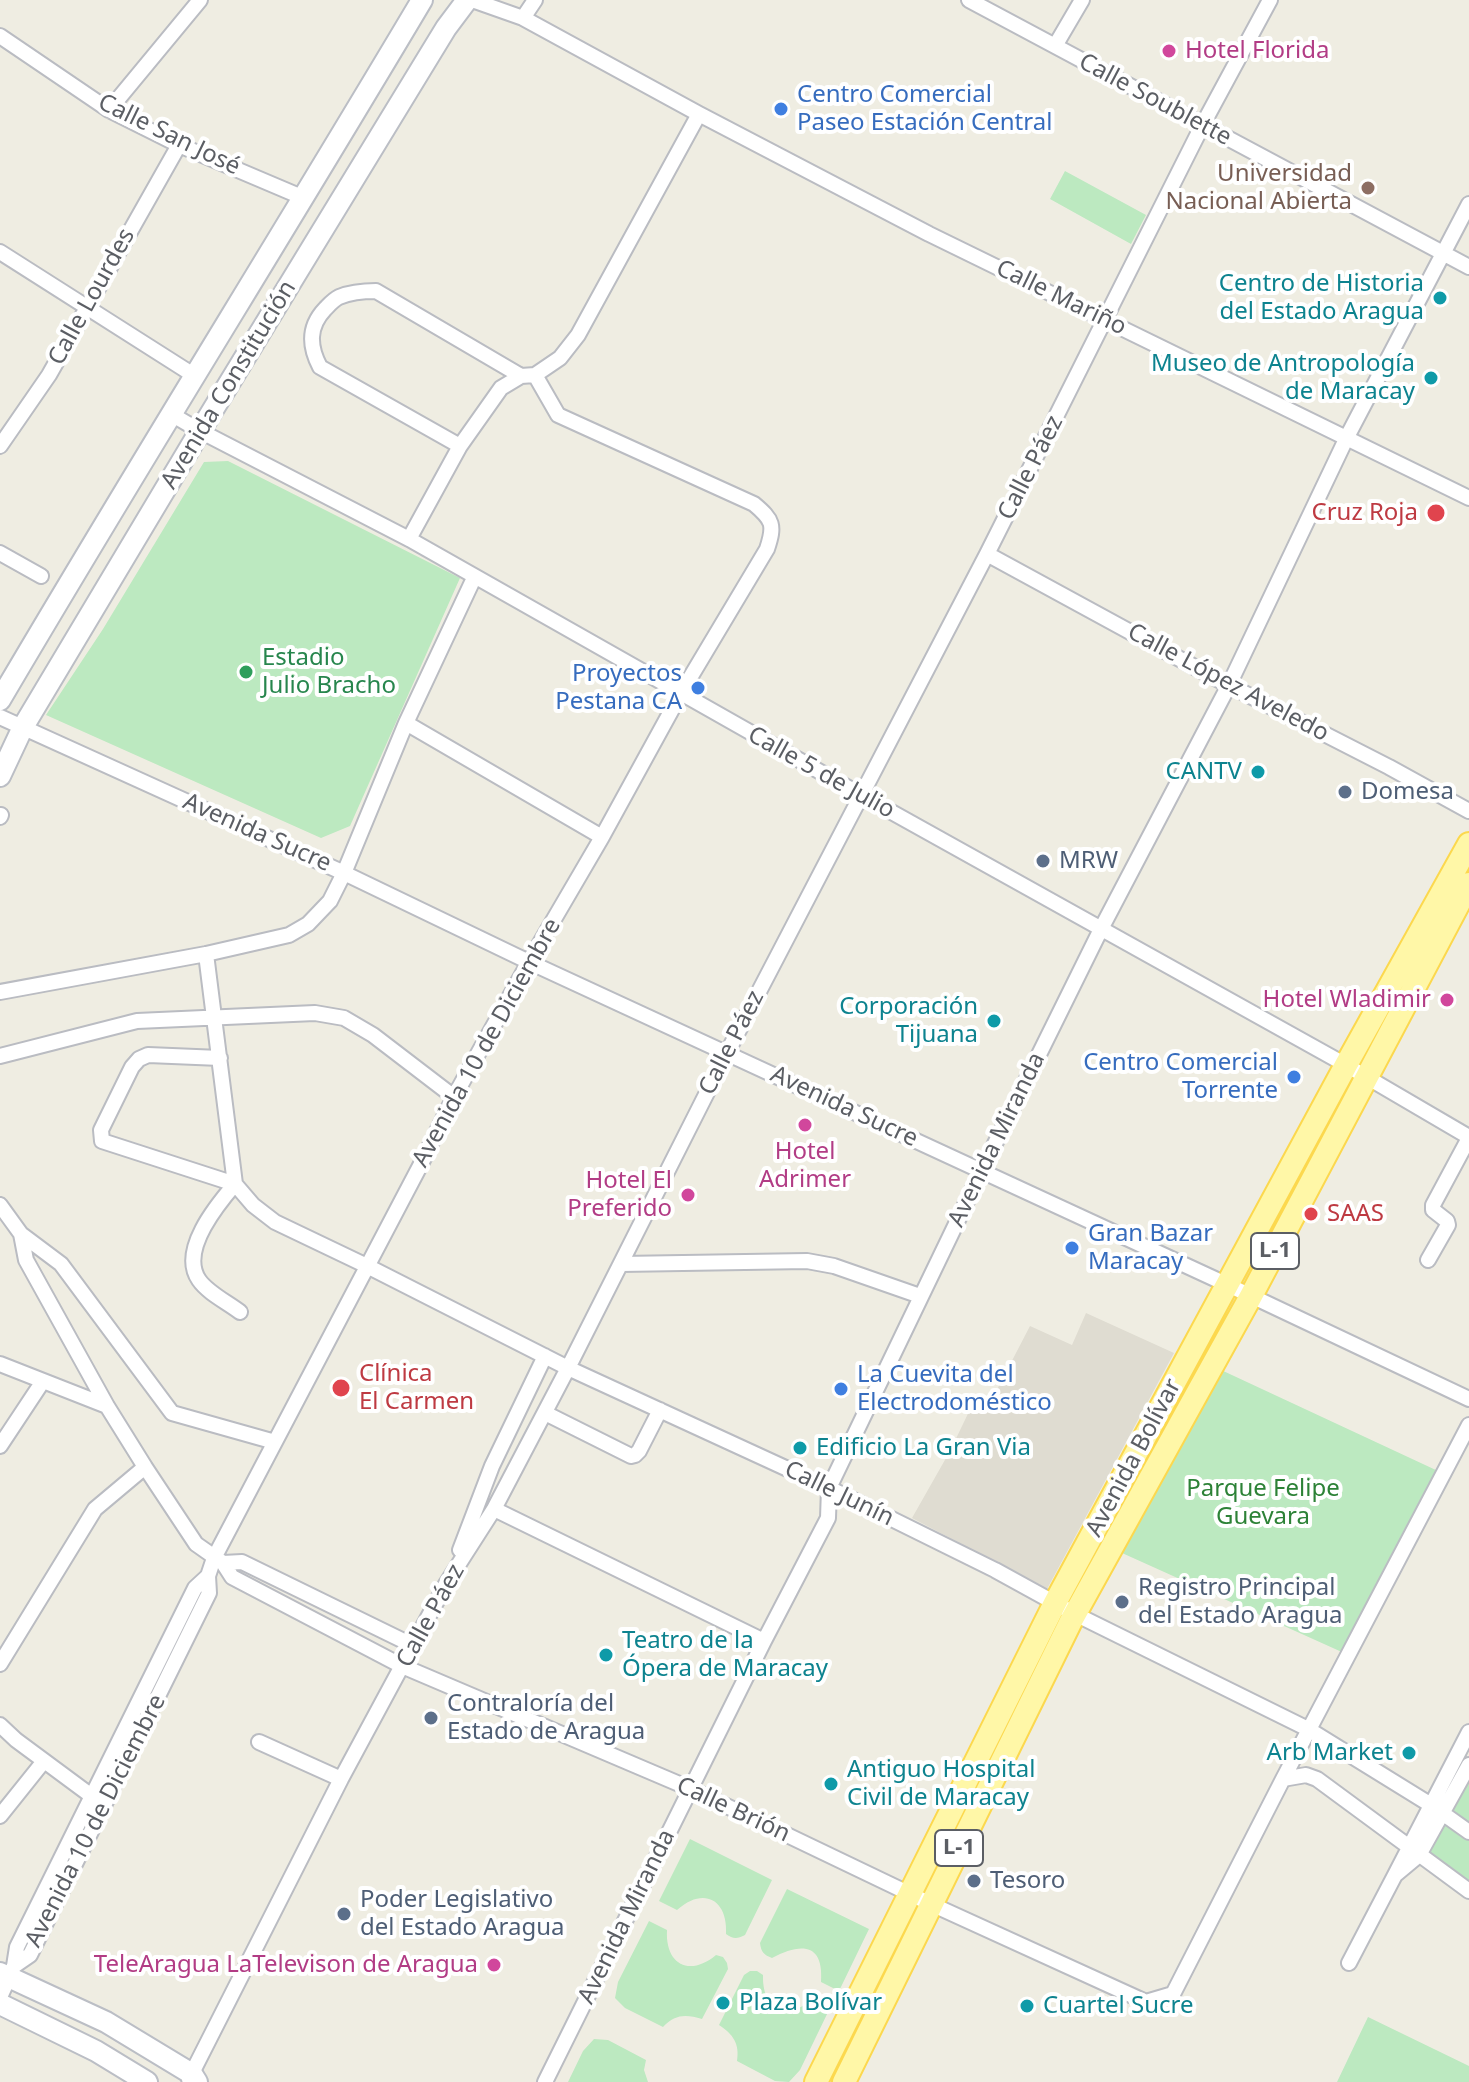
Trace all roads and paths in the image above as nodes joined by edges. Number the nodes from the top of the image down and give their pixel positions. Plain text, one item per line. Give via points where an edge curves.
1 (200, 0) edge
2 (422, 0) edge
3 (470, 0) edge
4 (535, 0) edge
5 (969, 0) edge
6 (1082, 0) edge
7 (1270, 0) edge
8 (523, 18) junction
9 (0, 36) edge
10 (1055, 46) junction
11 (109, 110) junction
12 (699, 114) junction
13 (1202, 126) junction
14 (179, 145) junction
15 (304, 198) junction
16 (1469, 204) edge
17 (0, 252) edge
18 (1443, 254) junction
19 (1469, 267) edge
20 (86, 307) junction
21 (1106, 320) junction
22 (528, 375) junction
23 (195, 376) junction
24 (171, 414) junction
25 (200, 431) junction
26 (1347, 437) junction
27 (0, 446) edge
28 (460, 446) junction
29 (1469, 498) edge
30 (409, 539) junction
31 (0, 553) edge
32 (987, 554) junction
33 (41, 576) dead end
34 (474, 578) junction
35 (1229, 685) junction
36 (681, 693) junction
37 (0, 700) edge
38 (0, 717) edge
39 (406, 723) junction
40 (23, 727) junction
41 (0, 776) edge
42 (861, 795) junction
43 (1469, 811) edge
44 (602, 837) junction
45 (1469, 844) edge
46 (344, 873) junction
47 (1469, 884) edge
48 (1101, 929) junction
49 (206, 954) junction
50 (529, 962) junction
51 (0, 992) edge
52 (215, 1016) junction
53 (727, 1053) junction
54 (0, 1056) edge
55 (220, 1058) junction
56 (1346, 1065) junction
57 (1367, 1078) junction
58 (454, 1097) junction
59 (1469, 1137) edge
60 (981, 1172) junction
61 (235, 1184) junction
62 (0, 1205) edge
63 (21, 1234) junction
64 (1428, 1260) dead end
65 (621, 1264) junction
66 (367, 1266) junction
67 (1228, 1285) junction
68 (920, 1296) junction
69 (1251, 1296) junction
70 (240, 1312) dead end
71 (545, 1356) junction
72 (0, 1364) edge
73 (568, 1368) junction
74 (43, 1381) junction
75 (1469, 1399) edge
76 (107, 1406) junction
77 (660, 1410) junction
78 (545, 1413) junction
79 (1469, 1425) edge
80 (275, 1442) junction
81 (0, 1446) edge
82 (145, 1467) junction
83 (829, 1488) junction
84 (494, 1509) junction
85 (218, 1560) junction
86 (446, 1584) junction
87 (318, 1598) junction
88 (1065, 1609) junction
89 (308, 1616) junction
90 (764, 1641) junction
91 (414, 1646) junction
92 (0, 1664) edge
93 (402, 1666) junction
94 (0, 1725) edge
95 (1308, 1729) junction
96 (1469, 1732) edge
97 (259, 1742) dead end
98 (44, 1761) junction
99 (1469, 1765) edge
100 (341, 1779) junction
101 (1283, 1779) junction
102 (691, 1789) junction
103 (98, 1801) junction
104 (1437, 1809) junction
105 (0, 1816) edge
106 (1469, 1832) edge
107 (1414, 1851) junction
108 (1469, 1891) edge
109 (909, 1893) junction
110 (931, 1904) junction
111 (1349, 1963) dead end
112 (8, 1972) edge
113 (0, 1997) edge
114 (0, 2004) edge
115 (192, 2079) edge
116 (147, 2082) edge
117 (214, 2082) edge
118 (545, 2082) edge
119 (816, 2082) edge
120 (844, 2082) edge

1 - 11 street
2 - 15 street, Avenida Constitución
3 - 8 street, Calle Mariño
3 - 25 street, Avenida Constitución via 446,28
4 - 8 street
5 - 10 street, Calle Soublette
6 - 10 street
7 - 13 street, Calle Páez
8 - 12 street, Calle Mariño
9 - 11 street, Calle San José
10 - 13 street, Calle Soublette
11 - 14 street, Calle San José
12 - 21 street, Calle Mariño
12 - 22 street via 578,335 560,358
13 - 18 street, Calle Soublette
13 - 21 street, Calle Páez
14 - 15 street, Calle San José
14 - 20 street, Calle Lourdes
15 - 23 street, Avenida Constitución
16 - 18 street, Avenida Miranda
17 - 20 street
18 - 19 street, Calle Soublette
18 - 26 street, Avenida Miranda
20 - 23 street
20 - 27 street, Calle Lourdes via 49,375
21 - 26 street, Calle Mariño
21 - 32 street, Calle Páez
22 - 28 street via 501,388
22 - 28 street via 376,291 335,298 317,317 310,339 320,367
22 - 36 street, Avenida 10 de Diciembre via 558,415 754,504 769,516 773,532 767,549
23 - 24 street, Avenida Constitución
24 - 25 street, Calle 5 de Julio
24 - 37 street, Avenida Constitución
25 - 30 street, Calle 5 de Julio
25 - 40 street, Avenida Constitución
26 - 29 street, Calle Mariño
26 - 35 street, Avenida Miranda
28 - 30 street
30 - 34 street, Calle 5 de Julio
31 - 33 street
32 - 35 street, Calle López Aveledo
32 - 42 street, Calle Páez
34 - 36 street, Calle 5 de Julio
34 - 39 street
35 - 43 street, Calle López Aveledo
35 - 48 street, Avenida Miranda
36 - 42 street, Calle 5 de Julio
36 - 44 street, Avenida 10 de Diciembre
38 - 40 street, Avenida Sucre
39 - 44 street
39 - 46 street
40 - 41 street, Avenida Constitución
40 - 46 street, Avenida Sucre
42 - 48 street, Calle 5 de Julio
42 - 53 street, Calle Páez
44 - 50 street, Avenida 10 de Diciembre
45 - 56 main road, Avenida Bolívar / L-1
46 - 49 street via 330,901 308,924 289,935
46 - 50 street, Avenida Sucre
47 - 57 main road, Avenida Bolívar / L-1
48 - 56 street, Calle 5 de Julio
48 - 60 street, Avenida Miranda
49 - 51 street
49 - 52 street
50 - 53 street, Avenida Sucre
50 - 58 street, Avenida 10 de Diciembre
52 - 54 street via 137,1021
52 - 55 street
52 - 58 street via 315,1013 344,1018
53 - 60 street, Avenida Sucre
53 - 65 street, Calle Páez
55 - 61 street
55 - 61 street via 139,1059 101,1135 102,1141
56 - 57 street, Calle 5 de Julio
56 - 67 main road, Avenida Bolívar / L-1
57 - 59 street, Calle 5 de Julio
57 - 69 main road, Avenida Bolívar / L-1
58 - 66 street, Avenida 10 de Diciembre
59 - 64 street via 1433,1205 1448,1225
60 - 67 street, Avenida Sucre
60 - 68 street, Avenida Miranda
61 - 66 street, Calle Junín via 275,1222
61 - 70 street via 212,1210 192,1257 203,1284
62 - 63 street
63 - 76 street, Calle Brión via 26,1260
63 - 80 street via 61,1264 172,1413
65 - 68 street via 807,1261
65 - 73 street, Calle Páez
66 - 71 street, Calle Junín
66 - 80 street, Avenida 10 de Diciembre
67 - 69 street, Avenida Sucre
67 - 88 main road, Avenida Bolívar / L-1
68 - 83 street, Avenida Miranda
69 - 75 street, Avenida Sucre
69 - 88 main road, Avenida Bolívar / L-1
71 - 73 street, Calle Junín
71 - 86 street via 492,1466
72 - 74 street
73 - 77 street, Calle Junín
73 - 78 street, Calle Páez
74 - 76 street
74 - 81 street
76 - 82 street, Calle Brión
77 - 78 street via 639,1451 631,1456
77 - 83 street, Calle Junín
78 - 84 street, Calle Páez
79 - 95 street, Calle Brión
80 - 85 street, Avenida 10 de Diciembre
82 - 85 street, Calle Brión via 196,1544
82 - 92 street via 95,1509
83 - 88 street, Calle Junín
83 - 90 street, Avenida Miranda via 828,1518
84 - 86 street, Calle Páez
84 - 90 street
85 - 87 street via 242,1562
85 - 89 street, Calle Brión via 232,1577
85 - 103 street, Avenida 10 de Diciembre via 208,1576 209,1593
86 - 91 street, Calle Páez
87 - 89 street
87 - 91 street
88 - 95 street, Calle Junín
88 - 109 main road, Avenida Bolívar / L-1
88 - 110 main road, Avenida Bolívar / L-1
89 - 93 street, Calle Brión
90 - 102 street, Avenida Miranda
91 - 93 street, Calle Páez
93 - 100 street, Calle Páez
93 - 102 street, Calle Brión
94 - 98 street
95 - 101 street, Calle Brión
95 - 104 street, Calle Junín
96 - 104 street
97 - 100 street
98 - 103 street
98 - 105 street
99 - 104 street
100 - 115 street, Calle Páez
101 - 107 street via 1317,1779
101 - 110 street, Calle Brión via 1173,1994 1146,2002
102 - 109 street, Calle Brión
102 - 118 street, Avenida Miranda
103 - 112 street, Avenida 10 de Diciembre via 30,1955
104 - 106 street, Calle Junín
104 - 107 street
107 - 108 street
107 - 111 street via 1395,1875
109 - 110 street, Calle Brión
109 - 119 main road, Avenida Bolívar / L-1
110 - 120 main road, Avenida Bolívar / L-1
112 - 113 street, Avenida 10 de Diciembre
112 - 115 street via 106,2022
114 - 116 street
115 - 117 street

